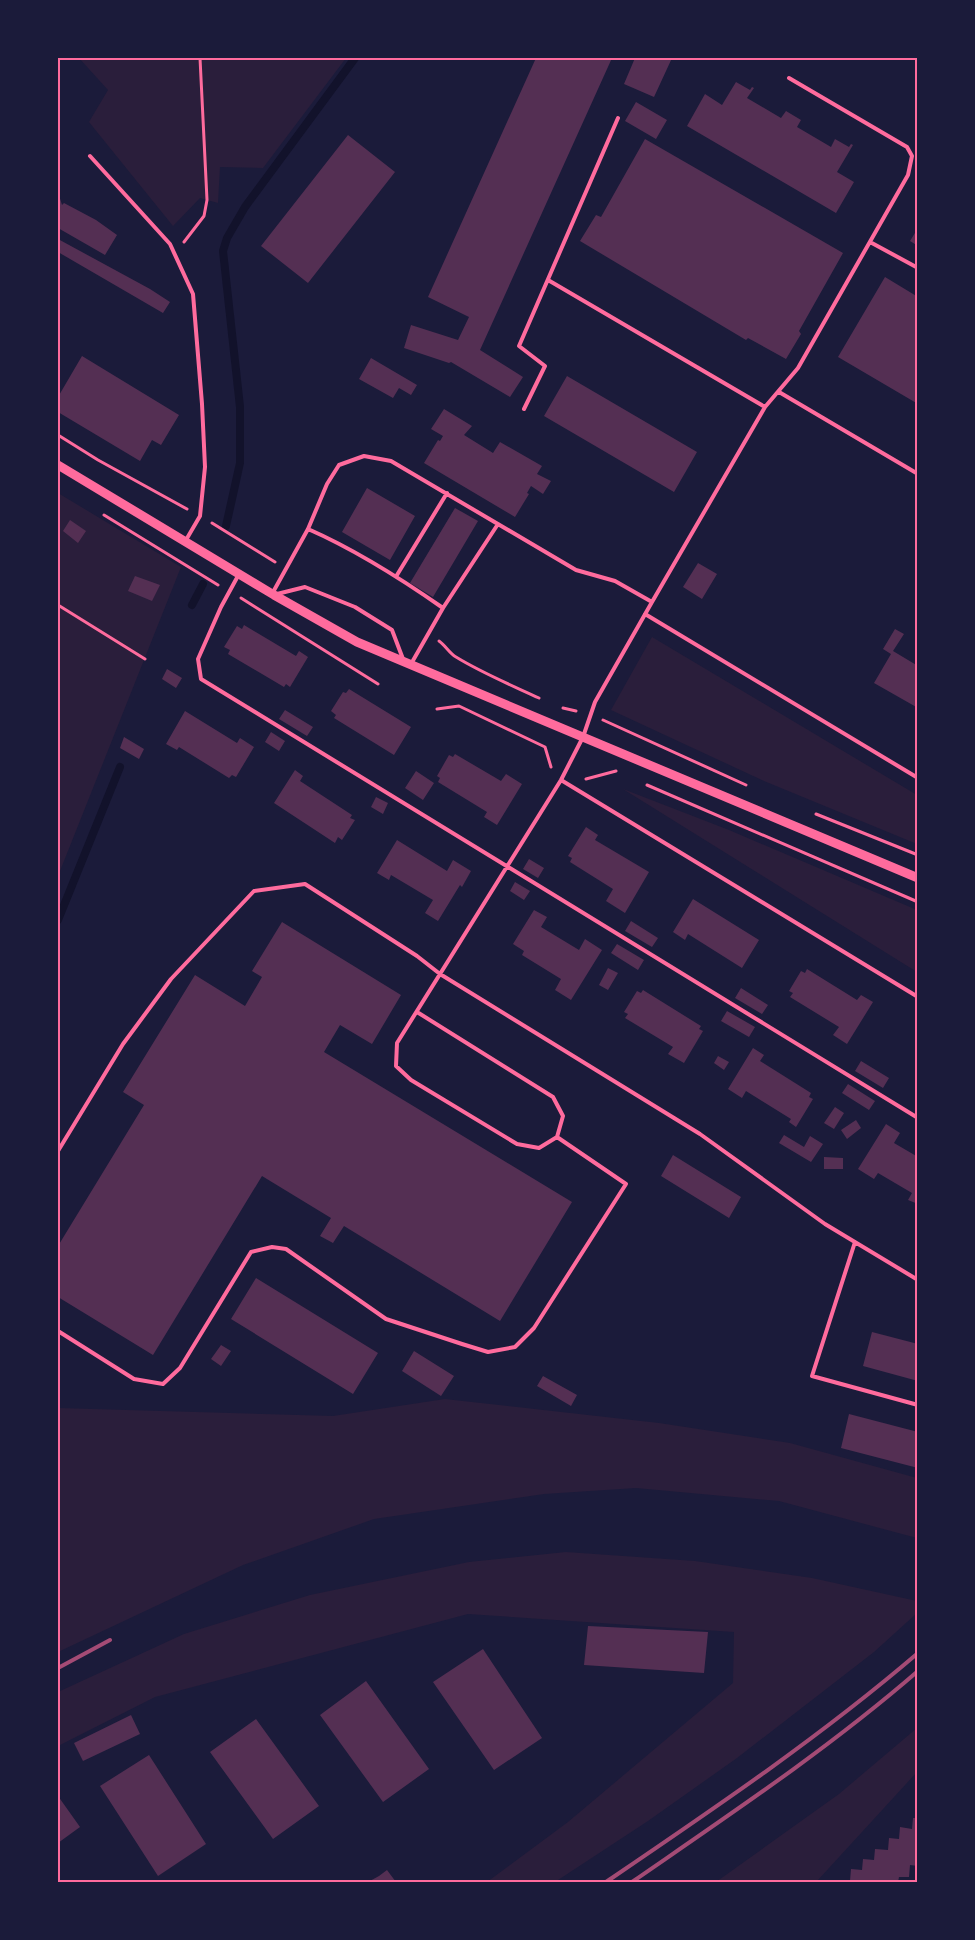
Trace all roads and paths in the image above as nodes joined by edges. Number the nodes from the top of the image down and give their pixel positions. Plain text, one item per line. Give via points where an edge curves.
1 (200, 58) edge
2 (789, 78) dead end
3 (618, 118) dead end
4 (90, 156) dead end
5 (870, 242) junction
6 (174, 254) junction
7 (918, 268) edge
8 (548, 280) junction
9 (779, 392) junction
10 (765, 407) junction
11 (524, 409) dead end
12 (58, 465) edge
13 (918, 474) edge
14 (446, 494) junction
15 (498, 524) junction
16 (308, 529) junction
17 (184, 542) junction
18 (239, 574) junction
19 (397, 575) junction
20 (273, 595) junction
21 (652, 602) junction
22 (58, 605) edge
23 (443, 608) junction
24 (645, 614) junction
25 (427, 634) junction
26 (145, 659) dead end
27 (408, 665) junction
28 (545, 700) dead end
29 (437, 708) dead end
30 (562, 708) dead end
31 (591, 715) junction
32 (583, 737) junction
33 (565, 772) junction
34 (624, 775) dead end
35 (918, 778) edge
36 (561, 780) junction
37 (642, 782) dead end
38 (750, 787) dead end
39 (812, 812) dead end
40 (918, 855) edge
41 (507, 867) junction
42 (918, 878) edge
43 (918, 902) edge
44 (440, 974) junction
45 (918, 996) edge
46 (417, 1012) junction
47 (918, 1118) edge
48 (557, 1137) junction
49 (58, 1151) edge
50 (855, 1242) junction
51 (918, 1280) edge
52 (58, 1331) edge
53 (918, 1405) edge

1 - 6 path via 207,200 204,216
2 - 5 lane via 907,147 912,156 908,175
3 - 8 lane
4 - 6 lane via 170,244
5 - 7 lane
5 - 9 lane via 798,368
6 - 17 lane via 193,294 205,467 200,516
8 - 10 lane
8 - 11 lane via 519,346 545,366
9 - 10 lane
9 - 13 lane
10 - 21 lane
12 - 17 street
14 - 15 lane
14 - 16 lane via 391,461 364,456 339,465 327,484
14 - 19 lane
15 - 21 lane via 576,570 616,581
15 - 23 lane
16 - 19 lane
16 - 20 lane
17 - 18 street
18 - 20 street
18 - 41 lane via 198,659 201,679
19 - 23 lane
20 - 27 street via 357,642
20 - 27 lane via 305,587 355,607 392,630
21 - 24 lane
22 - 26 path
23 - 25 lane
24 - 31 lane via 595,702
24 - 35 lane
25 - 27 lane
25 - 28 path via 446,646 453,656
27 - 32 street
29 - 33 path via 459,706 546,746 550,767
30 - 31 path
31 - 32 lane
31 - 38 path
32 - 33 lane
32 - 42 street
33 - 34 path via 582,780 615,771
33 - 36 lane
36 - 41 lane
36 - 45 lane
37 - 43 path
39 - 40 path
41 - 44 lane
41 - 47 lane
44 - 46 lane
44 - 49 lane via 418,956 305,884 254,891 171,979 123,1044
44 - 50 lane via 700,1134
46 - 48 lane via 553,1097 563,1116
46 - 48 lane via 397,1043 396,1066 411,1080 517,1144 539,1148
48 - 52 lane via 626,1184 534,1328 515,1347 488,1352 386,1318 286,1249 272,1247 251,1252 180,1368 163,1384 134,1379
50 - 51 lane
50 - 53 lane via 812,1376

